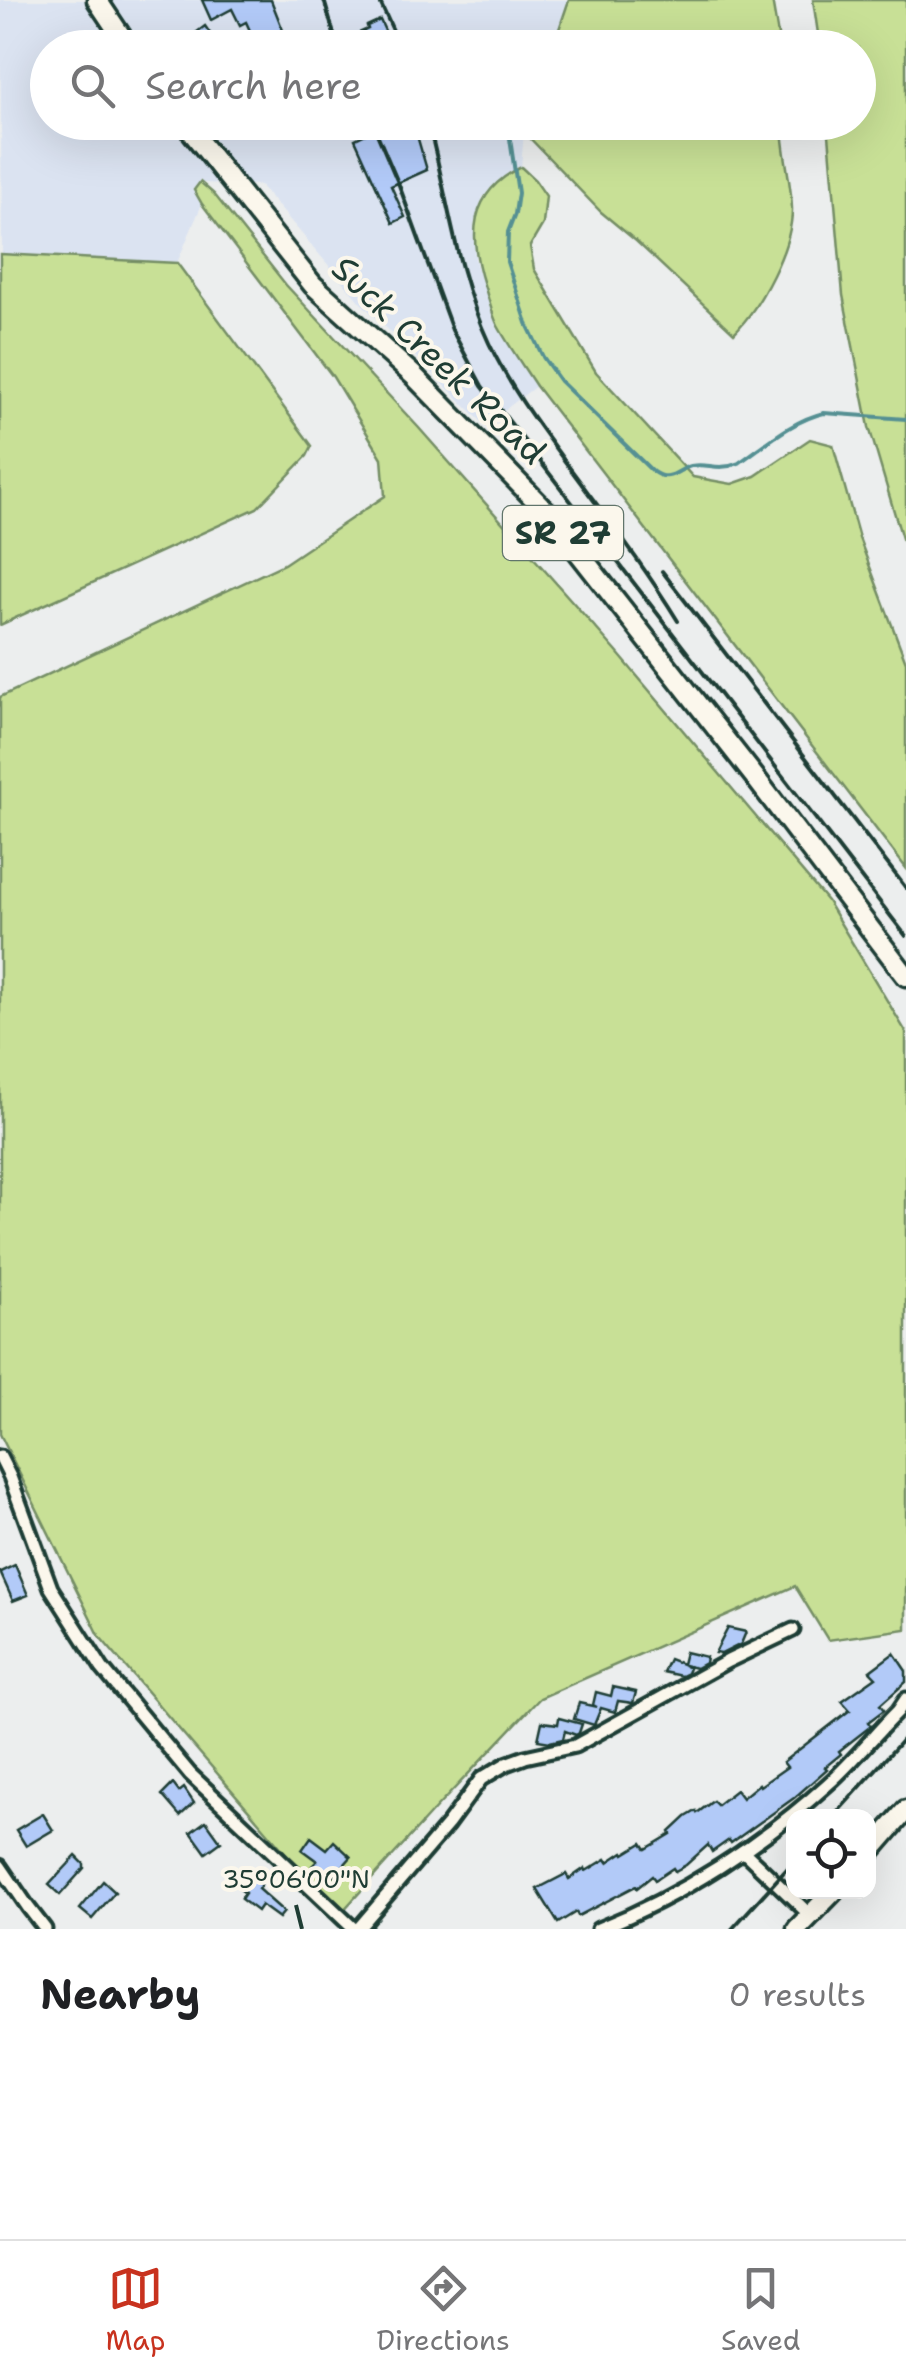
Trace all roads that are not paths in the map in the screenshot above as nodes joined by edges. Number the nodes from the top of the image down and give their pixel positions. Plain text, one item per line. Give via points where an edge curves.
1 (97, 0) edge
2 (117, 30) edge
3 (198, 140) edge
4 (906, 976) edge
5 (0, 1457) edge
6 (793, 1630) dead end
7 (906, 1699) edge
8 (906, 1810) edge
9 (876, 1846) edge
10 (743, 1852) junction
11 (0, 1866) edge
12 (825, 1899) edge
13 (803, 1922) edge
14 (45, 1929) edge
15 (356, 1929) edge
16 (598, 1929) edge

1 - 2 main road
3 - 4 main road, Suck Creek Road / SR 27 via 313,285 544,510
5 - 15 street via 51,1588 102,1668 190,1774
6 - 15 street via 575,1746 488,1774
7 - 10 street via 831,1782
8 - 9 main road
10 - 13 street
10 - 16 street
11 - 14 street
12 - 13 main road

